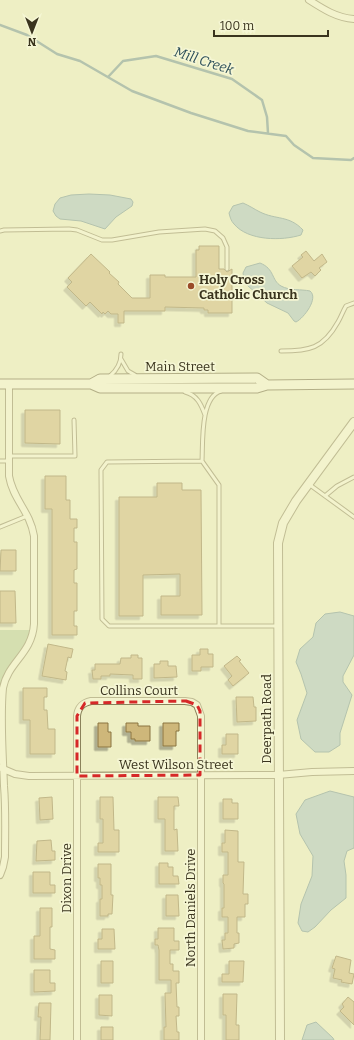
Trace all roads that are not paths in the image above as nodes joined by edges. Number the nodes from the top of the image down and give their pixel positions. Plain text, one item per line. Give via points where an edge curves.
1 (309, 0) edge
2 (354, 19) edge
3 (0, 231) edge
4 (227, 269) dead end
5 (354, 303) edge
6 (281, 350) dead end
7 (121, 354) dead end
8 (121, 359) junction
9 (105, 379) junction
10 (146, 379) junction
11 (5, 384) edge
12 (91, 384) junction
13 (354, 384) edge
14 (267, 385) junction
15 (176, 388) junction
16 (232, 389) junction
17 (205, 415) junction
18 (74, 420) dead end
19 (354, 422) edge
20 (9, 458) junction
21 (0, 461) edge
22 (202, 461) junction
23 (354, 477) edge
24 (308, 484) junction
25 (325, 496) junction
26 (28, 516) junction
27 (354, 517) edge
28 (0, 527) edge
29 (219, 626) junction
30 (278, 626) junction
31 (77, 716) joint
32 (201, 716) joint
33 (1, 768) edge
34 (354, 771) edge
35 (200, 775) junction
36 (278, 775) junction
37 (77, 776) junction
38 (0, 875) edge
39 (77, 1040) edge
40 (201, 1040) edge
41 (280, 1040) edge

1 - 2 street via 333,14
3 - 4 lane via 77,230 102,240 112,240 159,232 205,229 215,231 223,238 227,247
5 - 6 lane via 346,306 336,327 318,345 309,349
7 - 8 lane
8 - 9 lane via 115,372
8 - 10 lane via 131,374
9 - 10 main road, Main Street
9 - 12 main road, Main Street
10 - 14 main road, Main Street via 257,378
11 - 12 main road, Main Street
11 - 20 street
12 - 15 main road, Main Street via 100,388
13 - 14 main road, Main Street
14 - 16 main road, Main Street
15 - 16 main road, Main Street
15 - 17 lane via 196,397
16 - 17 lane via 217,392 209,400
17 - 22 lane
18 - 20 lane via 75,456
19 - 24 street, Deerpath Road
20 - 21 lane
20 - 26 street via 11,486
22 - 29 lane via 219,484
22 - 29 lane via 107,462 101,470 102,619 109,626
23 - 25 lane
24 - 25 lane
24 - 30 street, Deerpath Road via 283,523 278,543
25 - 27 lane
26 - 28 lane
26 - 33 street via 34,536 33,630 28,646 4,680 1,701
29 - 30 lane
30 - 36 street, Deerpath Road
31 - 32 street, Collins Court via 80,706 91,701 186,701 197,706
31 - 37 street, Dixon Drive
32 - 35 street, North Daniels Drive
33 - 37 street, West Wilson Street via 29,776
33 - 38 street via 4,786 5,857
34 - 36 street, West Wilson Street
35 - 36 street, West Wilson Street
35 - 37 street, West Wilson Street
35 - 40 street, North Daniels Drive
36 - 41 street, Deerpath Road
37 - 39 street, Dixon Drive

